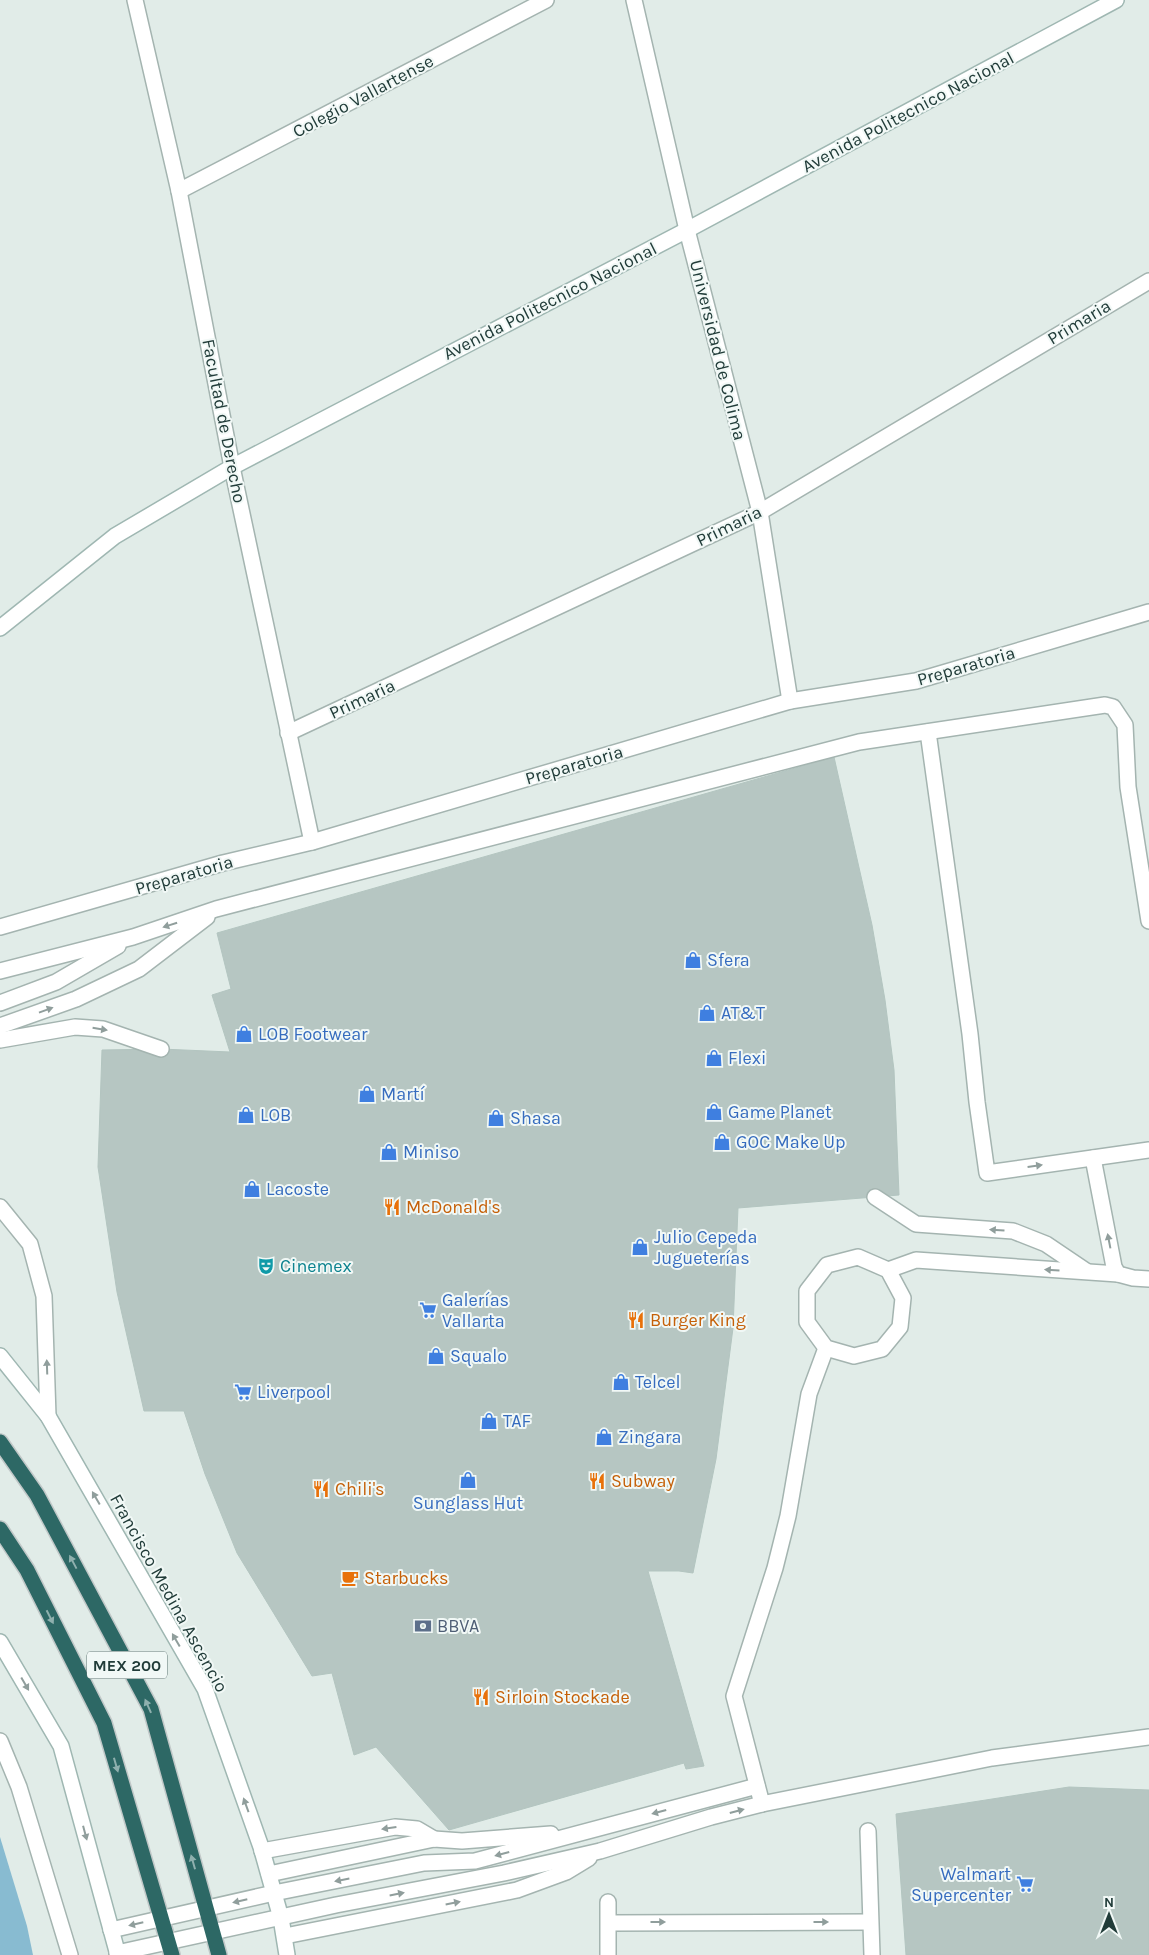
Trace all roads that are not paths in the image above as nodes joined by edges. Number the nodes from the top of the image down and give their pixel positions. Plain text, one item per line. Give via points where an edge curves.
1 (135, 0) edge
2 (546, 0) edge
3 (634, 0) edge
4 (1116, 0) edge
5 (179, 191) junction
6 (687, 230) junction
7 (1149, 281) edge
8 (232, 467) junction
9 (760, 512) junction
10 (1149, 612) edge
11 (0, 628) edge
12 (790, 702) junction
13 (928, 732) junction
14 (288, 733) junction
15 (312, 842) junction
16 (216, 910) junction
17 (1149, 921) edge
18 (0, 927) edge
19 (133, 937) junction
20 (0, 971) edge
21 (56, 982) junction
22 (0, 993) edge
23 (0, 1003) edge
24 (0, 1026) edge
25 (0, 1040) edge
26 (161, 1049) dead end
27 (1149, 1150) edge
28 (1093, 1158) junction
29 (875, 1197) dead end
30 (0, 1207) edge
31 (888, 1270) junction
32 (1088, 1272) junction
33 (1118, 1274) junction
34 (1149, 1279) edge
35 (826, 1348) junction
36 (0, 1356) edge
37 (48, 1416) junction
38 (0, 1442) edge
39 (0, 1529) edge
40 (0, 1642) edge
41 (1149, 1737) edge
42 (0, 1741) edge
43 (757, 1786) junction
44 (762, 1804) junction
45 (590, 1831) junction
46 (868, 1831) dead end
47 (434, 1839) junction
48 (262, 1851) junction
49 (600, 1851) junction
50 (269, 1874) junction
51 (274, 1893) junction
52 (608, 1902) dead end
53 (206, 1909) junction
54 (161, 1918) junction
55 (281, 1918) junction
56 (870, 1922) junction
57 (610, 1923) junction
58 (111, 1930) junction
59 (213, 1933) junction
60 (285, 1936) junction
61 (170, 1948) edge
62 (118, 1954) edge
63 (70, 1955) edge
64 (219, 1955) edge
65 (287, 1955) edge
66 (608, 1955) edge
67 (872, 1955) edge

1 - 5 street, Facultad de Derecho
2 - 5 street, Colegio Vallartense
3 - 6 street, Universidad de Colima
4 - 6 street, Avenida Politecnico Nacional
5 - 8 street, Facultad de Derecho
6 - 8 street, Avenida Politecnico Nacional
6 - 9 street, Universidad de Colima
7 - 9 street, Primaria
8 - 11 street, Avenida Politecnico Nacional via 115,536
8 - 14 street, Facultad de Derecho
9 - 12 street, Universidad de Colima
9 - 14 street, Primaria
10 - 12 street, Preparatoria via 916,681
12 - 15 street, Preparatoria
13 - 16 street via 859,742
13 - 17 street via 1105,705 1113,707 1125,725 1128,786
13 -> 28 street via 987,1173
14 - 15 street, Facultad de Derecho
15 - 18 street, Preparatoria via 223,863
16 -> 19 street
24 -> 16 street via 76,999 139,969
19 - 20 street
19 - 21 street
21 - 22 street
21 - 23 street
25 -> 26 street via 75,1027 103,1029
27 - 28 street
33 -> 28 street
32 -> 29 street via 1046,1244 1013,1231 916,1224
37 -> 30 street via 44,1296 30,1244
32 -> 31 street via 916,1260
31 - 35 street via 903,1298 900,1326 882,1349 854,1356
31 - 35 street via 858,1257 827,1265 807,1291 807,1322
32 - 33 street
33 - 34 street
35 - 43 street via 809,1394 776,1568 734,1696
36 - 37 street, Francisco Medina Ascencio
48 -> 37 street, Francisco Medina Ascencio via 204,1689
53 -> 38 highway, MEX 200 via 150,1709 37,1495
39 -> 54 highway, MEX 200 via 27,1570 104,1723
40 -> 58 street via 61,1746
41 - 44 street via 992,1758
42 - 63 street via 19,1787
43 - 44 street
43 -> 45 street
49 -> 44 street
45 - 47 street via 462,1842
45 -> 51 street via 475,1861 424,1863
46 - 56 street
47 -> 48 street via 417,1829 394,1827
47 - 50 street
48 - 50 street, Francisco Medina Ascencio
55 -> 49 street
60 -> 49 street via 517,1890 566,1872
50 - 51 street, Francisco Medina Ascencio
51 -> 53 street
51 - 55 street, Francisco Medina Ascencio
52 - 57 street
53 - 54 street
53 - 59 highway, MEX 200
54 -> 58 street
54 - 61 highway, MEX 200
55 - 59 street
55 - 60 street, Francisco Medina Ascencio
57 -> 56 street
56 - 67 street
57 - 66 street
58 - 62 street
59 - 61 street
59 - 64 highway, MEX 200
60 - 65 street, Francisco Medina Ascencio
61 - 62 street

